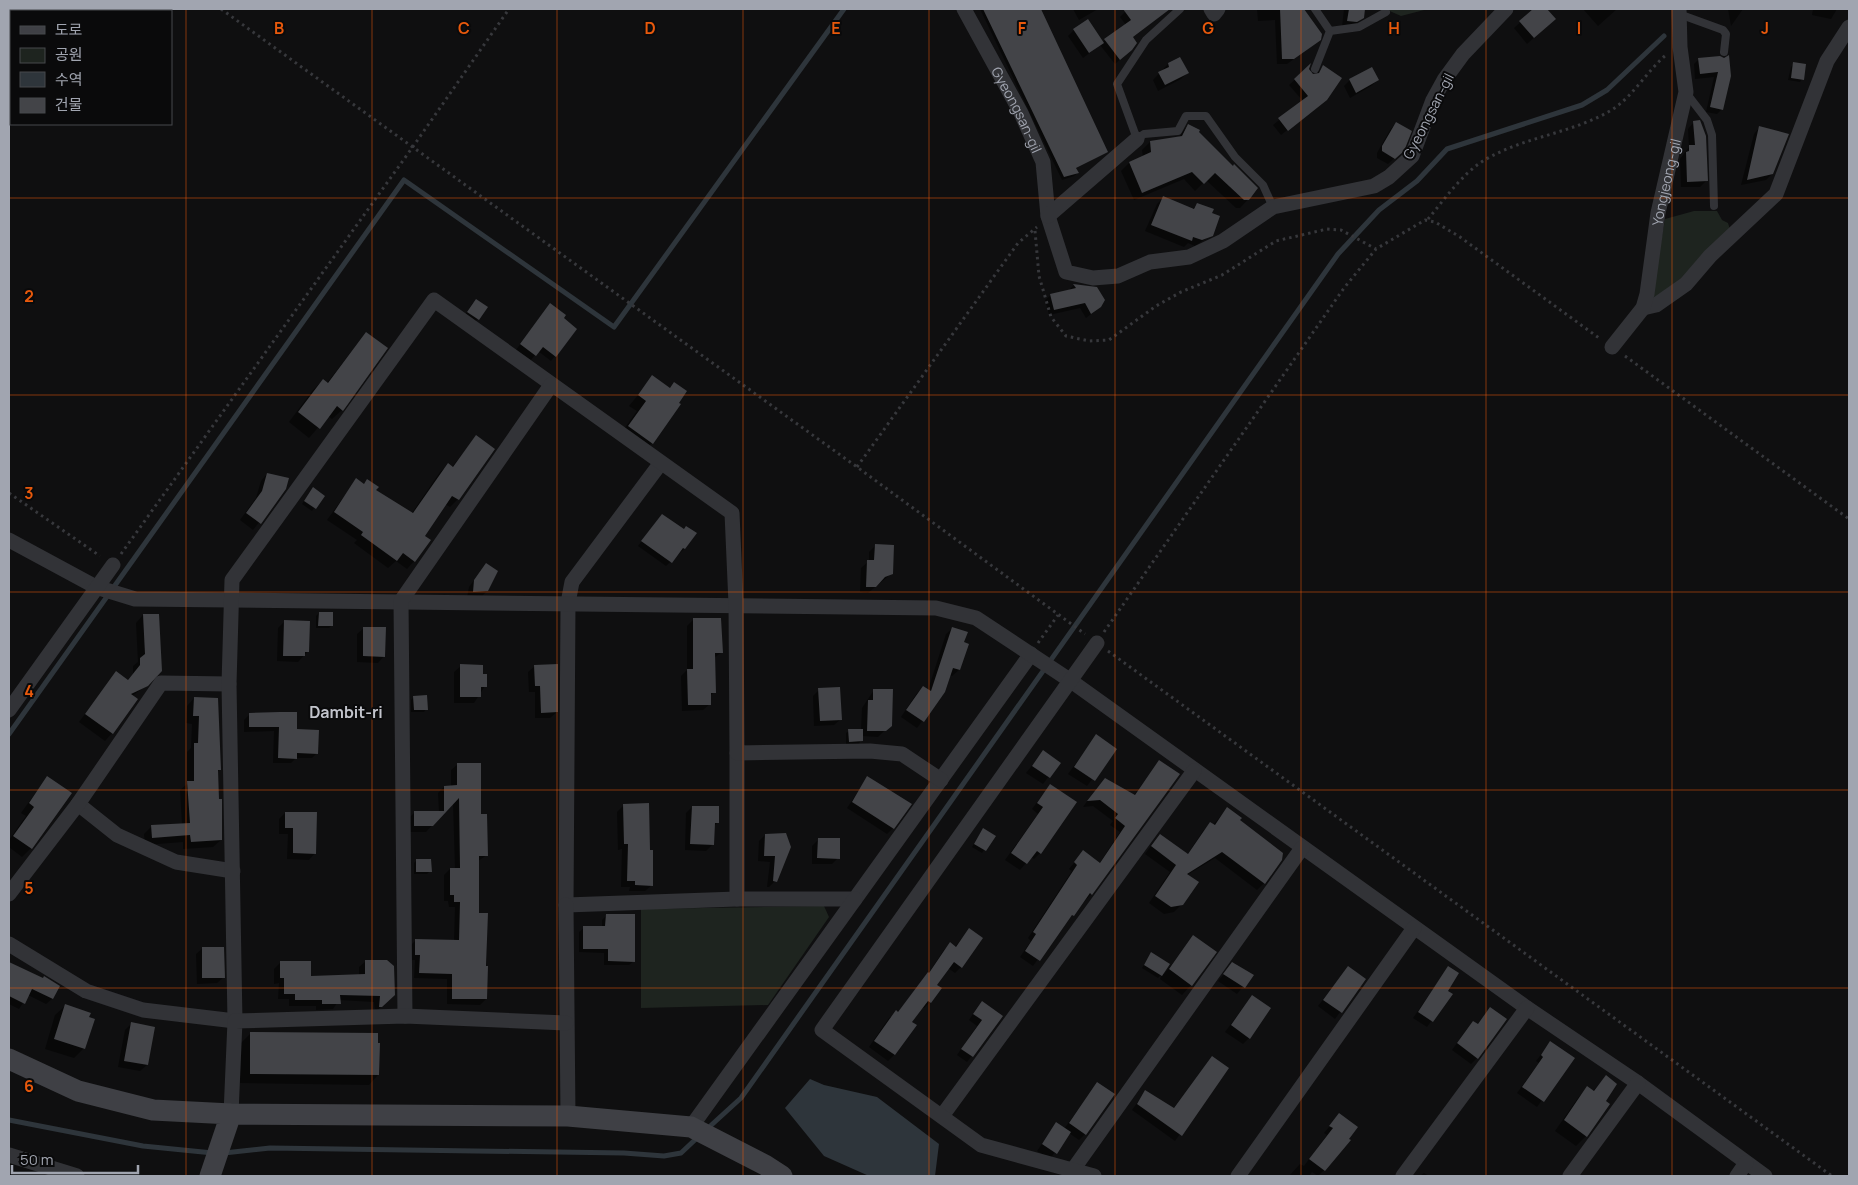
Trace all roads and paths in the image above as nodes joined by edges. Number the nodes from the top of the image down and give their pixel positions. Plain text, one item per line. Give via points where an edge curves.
1 (221, 9) edge
2 (509, 9) edge
3 (964, 9) edge
4 (1180, 9) edge
5 (1211, 9) edge
6 (1218, 9) edge
7 (1315, 9) edge
8 (1506, 9) edge
9 (1679, 11) edge
10 (1386, 12) dead end
11 (1849, 27) edge
12 (1330, 31) junction
13 (1680, 47) junction
14 (1724, 52) dead end
15 (1315, 68) dead end
16 (1686, 92) junction
17 (1137, 139) junction
18 (412, 148) junction
19 (1714, 206) dead end
20 (1273, 207) junction
21 (1048, 216) junction
22 (1428, 220) junction
23 (1035, 228) junction
24 (1376, 249) junction
25 (1644, 308) junction
26 (1612, 347) junction
27 (551, 385) junction
28 (660, 464) junction
29 (857, 467) junction
30 (9, 493) edge
31 (1849, 519) edge
32 (9, 540) edge
33 (113, 565) junction
34 (96, 587) junction
35 (231, 600) junction
36 (401, 601) junction
37 (568, 603) junction
38 (736, 604) junction
39 (1058, 615) junction
40 (1097, 643) junction
41 (1031, 654) junction
42 (1071, 680) junction
43 (229, 684) junction
44 (9, 710) edge
45 (737, 753) junction
46 (1194, 771) junction
47 (941, 780) junction
48 (78, 804) junction
49 (1302, 848) junction
50 (233, 870) junction
51 (9, 894) edge
52 (737, 899) junction
53 (855, 899) junction
54 (566, 905) junction
55 (1414, 928) junction
56 (9, 944) edge
57 (1527, 1008) junction
58 (405, 1016) junction
59 (235, 1021) junction
60 (566, 1022) junction
61 (9, 1059) edge
62 (1638, 1083) junction
63 (568, 1116) junction
64 (942, 1116) junction
65 (229, 1121) junction
66 (691, 1127) junction
67 (9, 1155) edge
68 (1746, 1164) junction
69 (1072, 1171) junction
70 (76, 1176) edge
71 (210, 1176) edge
72 (782, 1176) edge
73 (1094, 1176) edge
74 (1238, 1176) edge
75 (1403, 1176) edge
76 (1570, 1176) edge
77 (1737, 1176) edge
78 (1765, 1176) edge
79 (1832, 1176) edge

1 - 18 path
2 - 18 path
3 - 21 street, Gyeongsan-gil via 1021,112 1043,162
4 - 17 lane via 1146,40 1117,84
5 - 6 street via 1214,14
7 - 12 lane
8 - 20 street, Gyeongsan-gil via 1463,54 1444,80 1415,149 1405,164 1374,186
9 - 13 street, Yongjeong-gil
9 - 14 lane via 1723,30 1726,34
10 - 12 lane via 1359,27
11 - 25 street via 1827,61 1776,194 1710,256 1686,284 1656,305
12 - 15 lane
13 - 16 street, Yongjeong-gil
13 - 22 path via 1660,60 1630,95 1612,110 1522,143 1481,162
16 - 19 lane via 1707,120 1712,135
16 - 25 street, Yongjeong-gil via 1658,213
17 - 20 lane via 1144,134 1178,131 1186,116 1206,116 1235,157 1263,186
17 - 21 street
18 - 29 path
18 - 33 path
20 - 21 street, Gyeongsan-gil via 1223,241 1189,257 1150,262 1118,276 1093,278 1066,272
21 - 23 path
22 - 24 path
22 - 26 path via 1460,237
23 - 24 path via 1039,276 1051,317 1066,336 1089,341 1109,340 1156,306 1222,275 1276,241 1328,229 1341,230
23 - 29 path via 1018,243
24 - 40 path via 1339,296
25 - 26 street, Yongjeong-gil
26 - 31 path
27 - 28 street
27 - 35 street via 434,300 232,580
27 - 36 street
28 - 37 street via 572,582
28 - 38 street via 732,513
29 - 39 path
30 - 33 path
32 - 34 street
33 - 34 street
34 - 35 street via 135,599
34 - 44 street
35 - 36 street
35 - 43 street
36 - 37 street
36 - 58 street
37 - 38 street
37 - 54 street
38 - 41 street via 936,608 976,618
38 - 45 street
39 - 40 path
39 - 41 path
40 - 42 street
40 - 79 path
41 - 42 street
41 - 47 street
42 - 46 street
42 - 64 street via 822,1030
43 - 48 street via 161,683
43 - 50 street
45 - 47 street via 870,751 902,754
45 - 52 street
46 - 49 street
46 - 64 street
47 - 53 street
48 - 50 street via 117,835 176,862
48 - 51 street
49 - 55 street
49 - 69 street
50 - 59 street
52 - 53 street
52 - 54 street
53 - 66 street
54 - 60 street
55 - 57 street
55 - 74 street
56 - 59 street via 86,991 143,1010
57 - 62 street
57 - 75 street
58 - 59 street
58 - 60 street
59 - 65 street
60 - 63 street
61 - 65 street via 78,1091 153,1110
62 - 68 street
62 - 76 street
63 - 65 street
63 - 66 street
64 - 69 street via 981,1145
65 - 71 street
66 - 72 street
67 - 70 street
68 - 77 street
68 - 78 street
69 - 73 street

